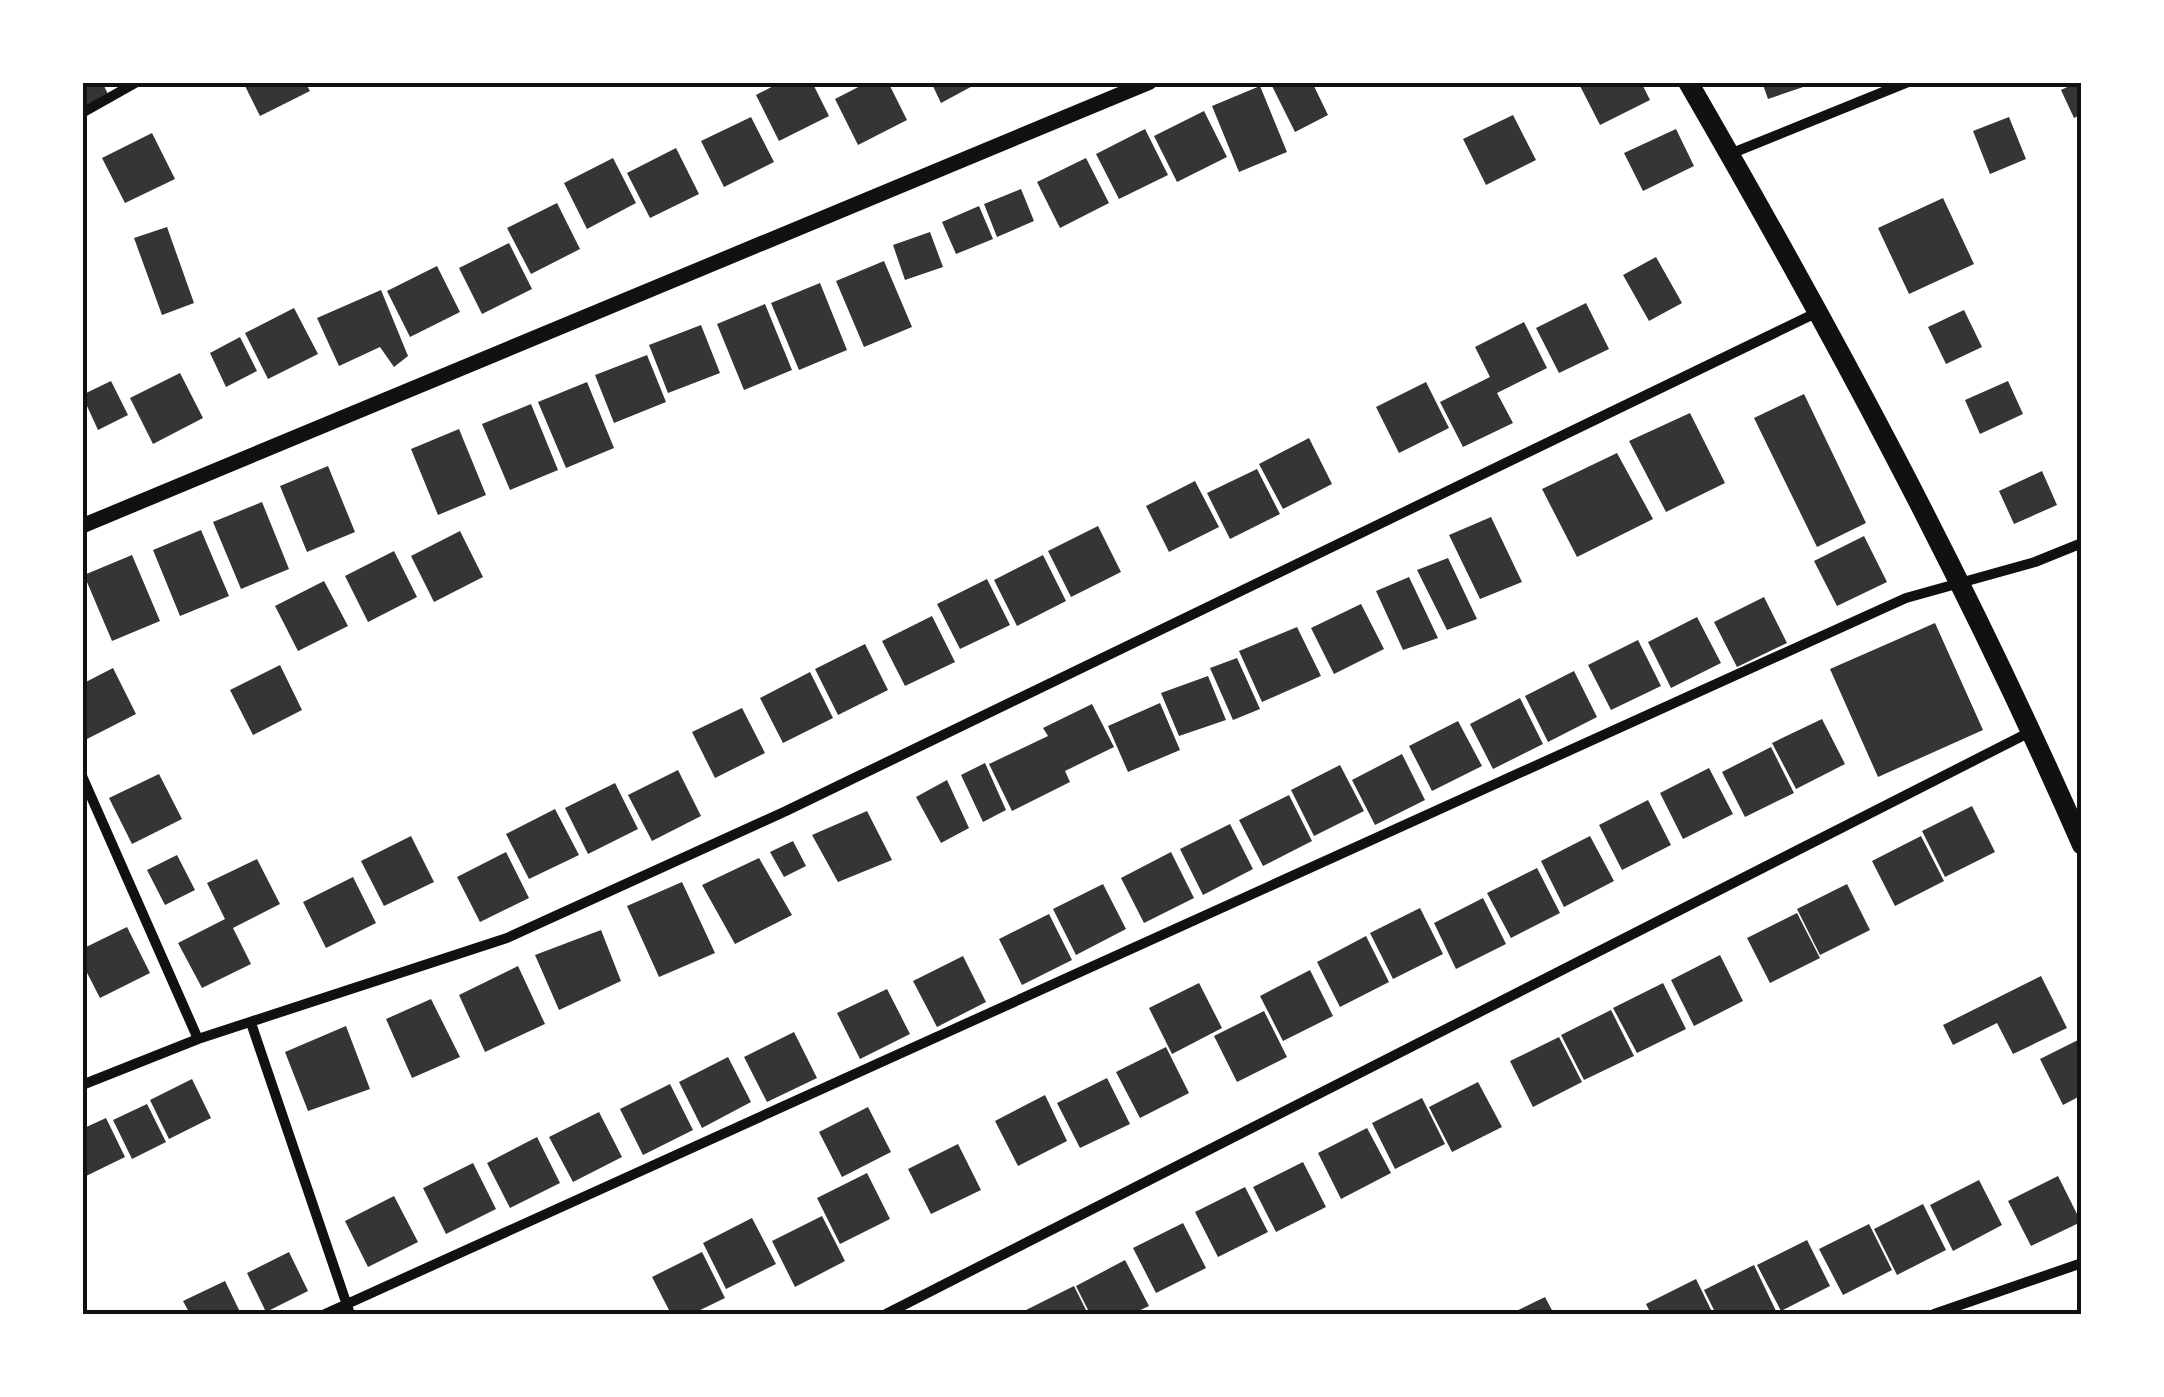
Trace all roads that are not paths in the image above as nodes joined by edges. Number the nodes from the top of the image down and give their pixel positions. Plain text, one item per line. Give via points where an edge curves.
1 (137, 82) edge
2 (1150, 82) edge
3 (1688, 82) edge
4 (1908, 82) edge
5 (82, 113) edge
6 (1730, 154) junction
7 (1820, 311) junction
8 (82, 526) edge
9 (2082, 544) edge
10 (1962, 581) junction
11 (2032, 732) junction
12 (82, 776) edge
13 (2082, 845) edge
14 (251, 1022) junction
15 (198, 1038) junction
16 (82, 1085) edge
17 (2082, 1263) edge
18 (348, 1310) edge
19 (325, 1314) edge
20 (886, 1314) edge
21 (1934, 1314) edge

1 - 5 street
2 - 8 street
3 - 6 highway
4 - 6 street
6 - 7 highway
7 - 10 highway
7 - 14 street via 803,802 506,938
9 - 10 street
10 - 11 highway
10 - 18 street via 1906,598
11 - 13 highway
11 - 20 street
12 - 15 street
14 - 15 street
14 - 18 street
15 - 16 street
17 - 21 street
18 - 19 street

